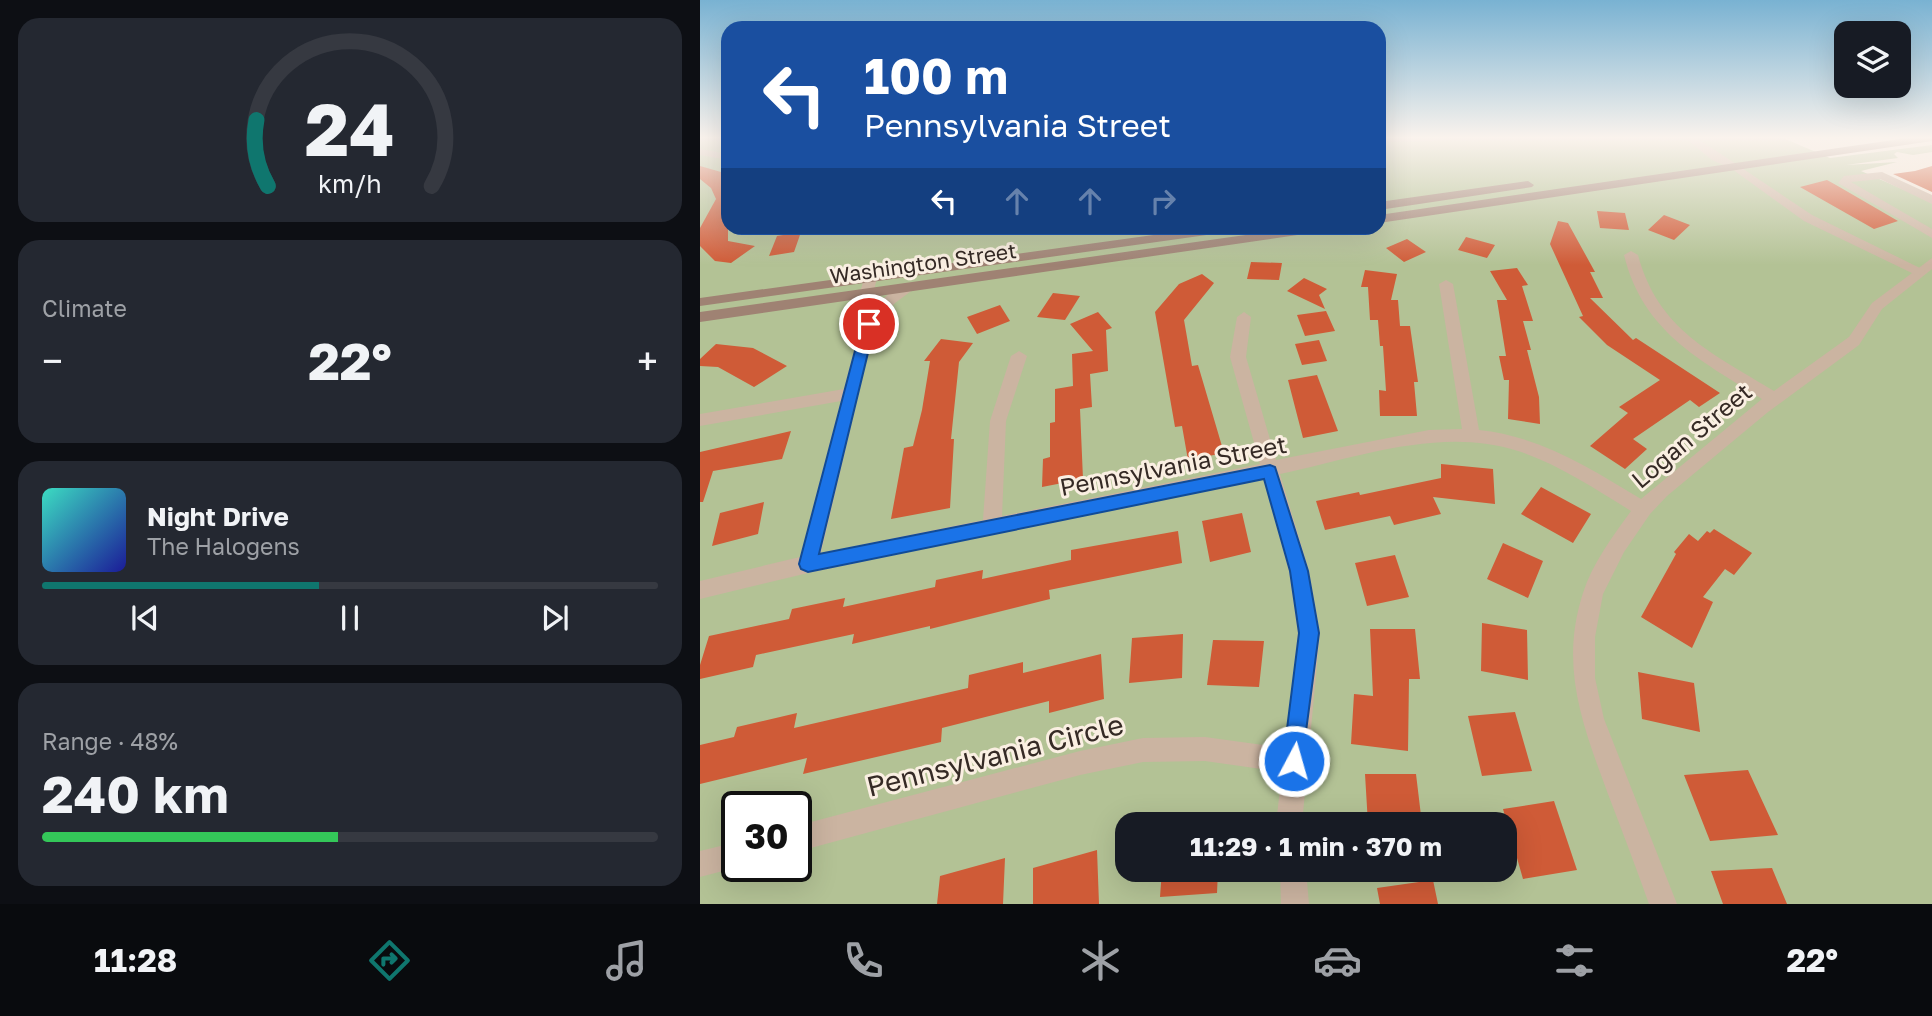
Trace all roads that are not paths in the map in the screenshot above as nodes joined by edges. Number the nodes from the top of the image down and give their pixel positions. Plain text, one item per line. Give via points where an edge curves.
1 (1560, 180) edge
2 (1617, 180) edge
3 (1759, 180) edge
4 (1846, 180) edge
5 (1892, 180) edge
6 (1386, 205) edge
7 (1897, 211) junction
8 (1386, 218) edge
9 (1932, 234) edge
10 (1184, 235) edge
11 (1269, 235) edge
12 (1630, 255) dead end
13 (1925, 267) edge
14 (1446, 284) dead end
15 (868, 285) junction
16 (911, 286) junction
17 (700, 302) edge
18 (700, 317) edge
19 (1244, 317) dead end
20 (869, 324) junction
21 (1018, 356) dead end
22 (848, 394) junction
23 (1774, 399) junction
24 (700, 420) edge
25 (1471, 435) junction
26 (1270, 471) junction
27 (1643, 509) junction
28 (992, 527) junction
29 (808, 564) junction
30 (700, 590) edge
31 (1294, 761) junction
32 (1290, 812) edge
33 (812, 835) edge
34 (721, 859) edge
35 (700, 864) edge
36 (1294, 882) edge
37 (1296, 904) edge
38 (1663, 904) edge

1 - 6 main road
2 - 8 main road
3 - 13 street via 1808,218
4 - 7 street via 1844,183
5 - 7 street via 1932,200
7 - 9 street
10 - 15 main road, Washington Street
11 - 16 main road, Washington Street
12 - 23 street via 1636,285 1660,319
13 - 23 street, Logan Street via 1877,306 1854,341
14 - 25 street
15 - 16 main road, Washington Street
15 - 17 main road, Washington Street
15 - 18 main road, Washington Street
15 - 20 street via 864,308
16 - 20 street via 890,300
19 - 26 street via 1238,357
20 - 22 street
21 - 28 street via 998,421
22 - 24 street
22 - 29 street
23 - 27 street, Logan Street
25 - 26 street, Pennsylvania Street via 1429,436
25 - 27 street, Pennsylvania Street via 1506,439 1546,453
26 - 28 street, Pennsylvania Street
26 - 31 street via 1299,571 1309,633
27 - 38 street, Logan Street via 1593,593 1584,637 1584,678 1592,719
28 - 29 street, Pennsylvania Street
29 - 30 street, Pennsylvania Street
31 - 32 street
31 - 33 street, Pennsylvania Circle via 1205,749 1143,750 1080,762
34 - 35 street
36 - 37 street

